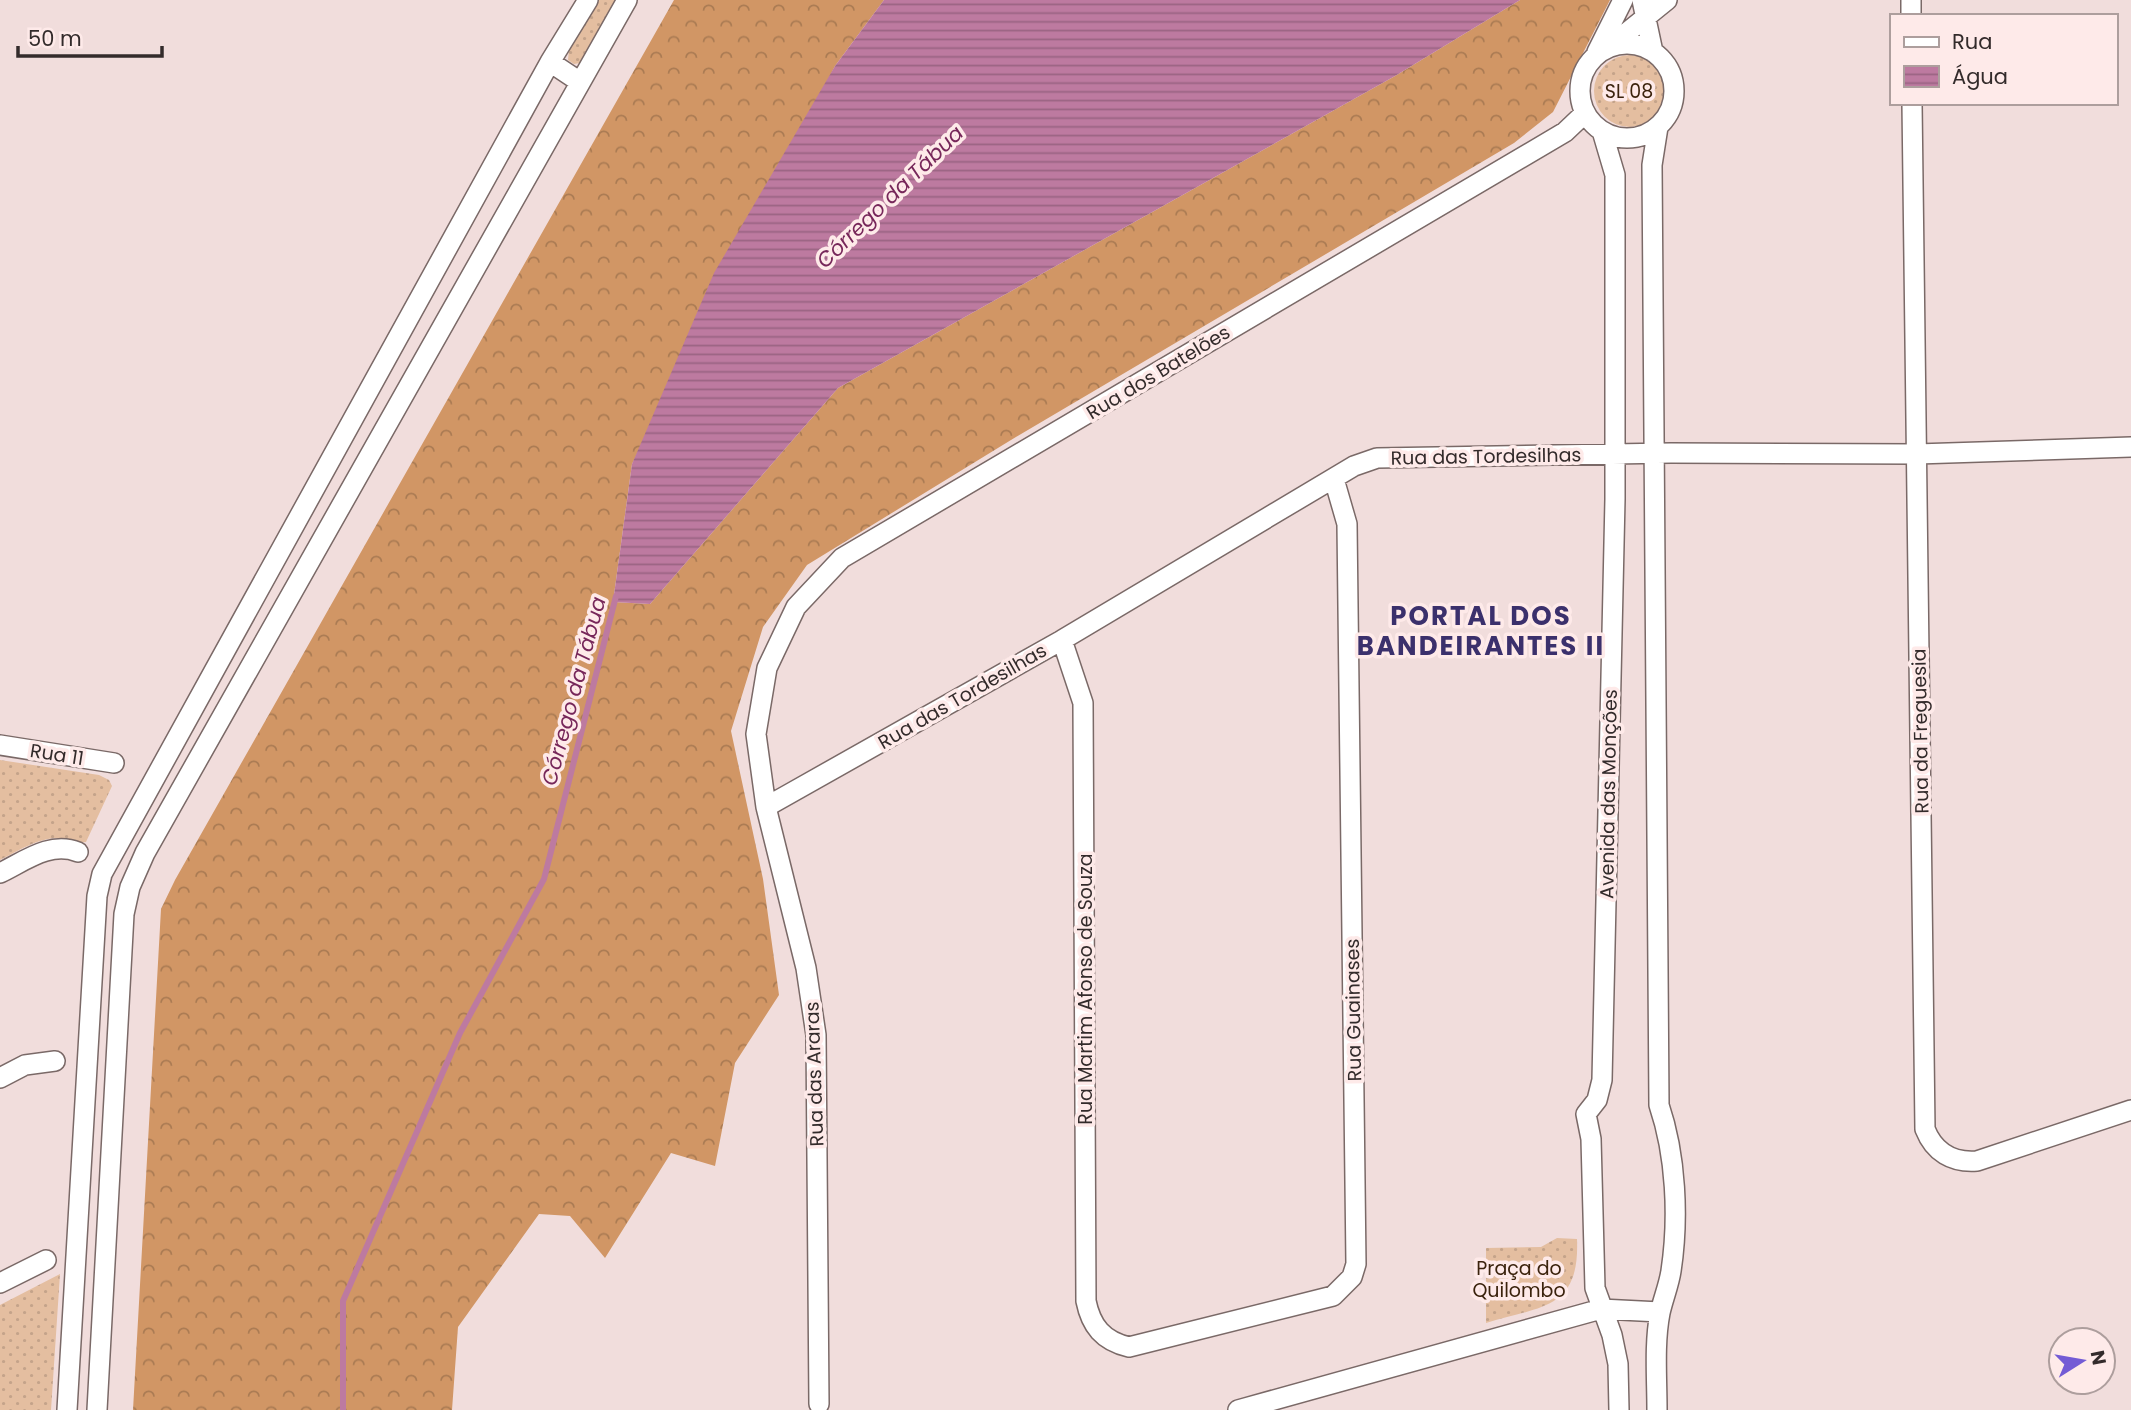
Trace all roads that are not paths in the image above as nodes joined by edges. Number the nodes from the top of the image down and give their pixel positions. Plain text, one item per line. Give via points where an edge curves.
1 (587, 0) edge
2 (627, 0) edge
3 (1623, 0) edge
4 (1667, 0) edge
5 (1645, 9) edge
6 (1653, 52) junction
7 (1599, 55) junction
8 (550, 62) junction
9 (580, 82) junction
10 (1912, 105) edge
11 (1586, 113) junction
12 (1658, 127) junction
13 (1602, 131) junction
14 (2131, 447) edge
15 (1654, 453) junction
16 (1615, 454) junction
17 (1917, 454) junction
18 (1334, 479) junction
19 (1062, 640) junction
20 (767, 668) joint
21 (0, 746) edge
22 (114, 764) dead end
23 (766, 807) junction
24 (78, 852) dead end
25 (0, 873) edge
26 (90, 1054) junction
27 (117, 1057) junction
28 (55, 1060) dead end
29 (0, 1078) edge
30 (2131, 1110) edge
31 (46, 1260) dead end
32 (0, 1283) edge
33 (1601, 1309) junction
34 (1660, 1312) junction
35 (1104, 1337) joint
36 (819, 1404) dead end
37 (67, 1410) edge
38 (97, 1410) edge
39 (1238, 1410) edge
40 (1619, 1410) edge
41 (1657, 1410) edge

1 - 8 street
2 - 9 street
3 - 7 street
4 - 5 street
5 - 6 street
5 - 7 street
6 - 7 street via 1623,45
6 - 12 street via 1667,67 1673,85 1671,107
7 - 11 street via 1583,77
8 - 9 street
8 - 26 street via 106,864 97,895
9 - 27 street via 145,853 124,914
10 - 17 street, Rua da Freguesia
11 - 13 street
11 - 20 street, Rua dos Batelões via 1565,132 842,558 796,607
12 - 13 street via 1648,134 1624,138
12 - 15 street via 1652,165
13 - 16 street, Avenida das Monções via 1615,176
14 - 17 street, Rua das Tordesilhas
15 - 16 street, Rua das Tordesilhas
15 - 17 street, Rua das Tordesilhas
15 - 34 street via 1658,1105 1669,1140 1674,1196 1671,1269
16 - 18 street, Rua das Tordesilhas via 1377,458
16 - 33 street, Avenida das Monções via 1601,1080 1597,1100 1586,1114 1591,1139 1595,1288
17 - 30 street, Rua da Freguesia via 1925,1129 1930,1142 1950,1159 1977,1161
18 - 19 street, Rua das Tordesilhas
18 - 35 street, Rua Guainases via 1347,524 1356,1264 1344,1288 1320,1300 1129,1347
19 - 23 street, Rua das Tordesilhas
19 - 35 street, Rua Martim Afonso de Souza via 1083,703 1086,1301 1095,1327
20 - 23 street, Rua das Araras via 756,734
21 - 22 street, Rua 11
23 - 36 street, Rua das Araras via 806,968 816,1035
24 - 25 street via 65,846 48,849
26 - 27 street
26 - 37 street
27 - 38 street
28 - 29 street via 25,1065
31 - 32 street
33 - 34 street
33 - 39 street
33 - 40 street, Avenida das Monções via 1618,1364
34 - 41 street

